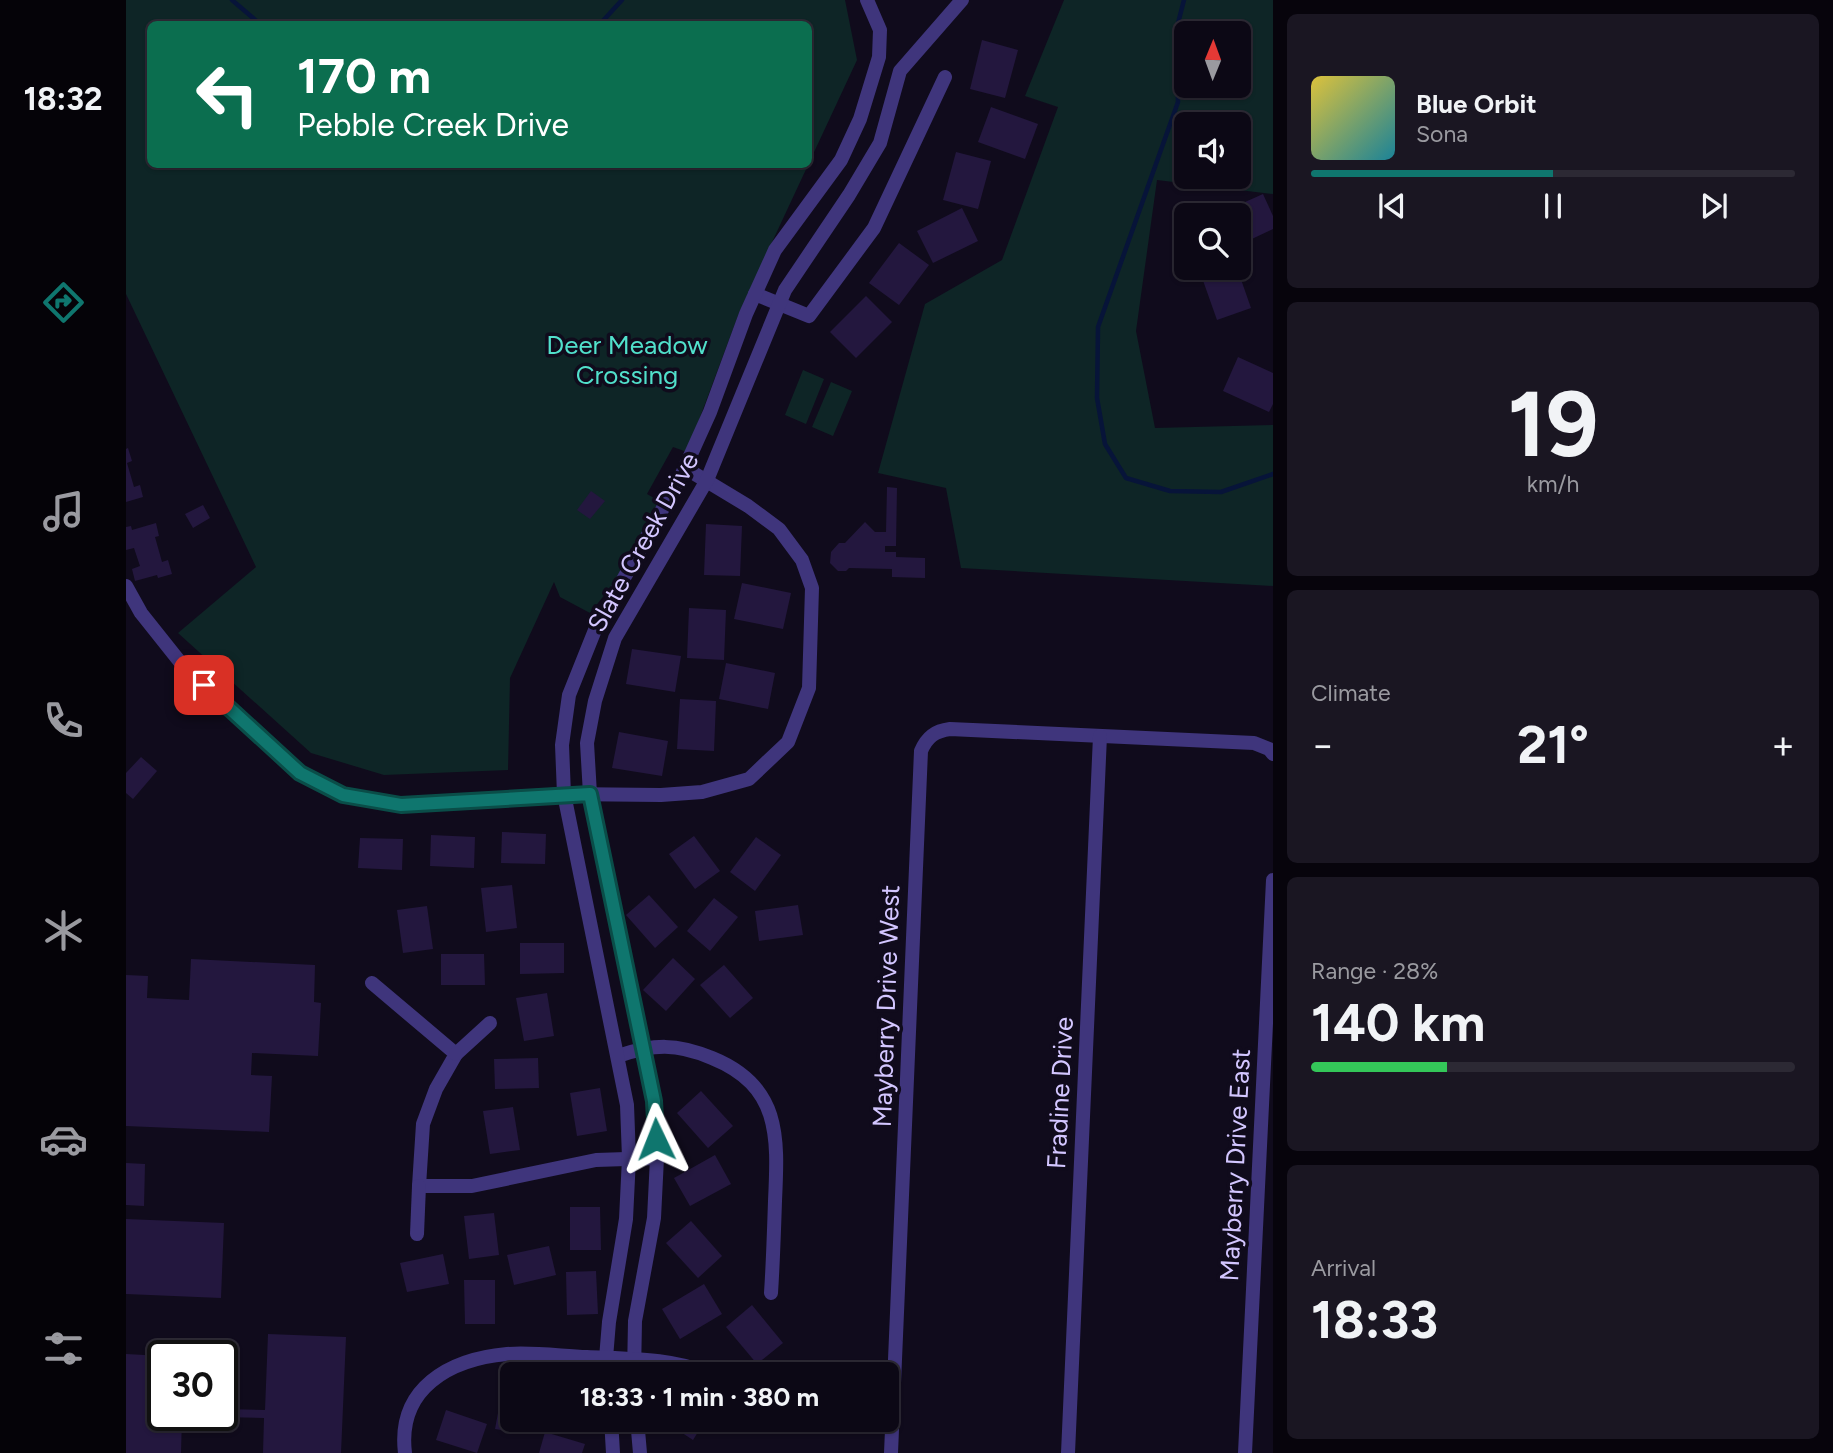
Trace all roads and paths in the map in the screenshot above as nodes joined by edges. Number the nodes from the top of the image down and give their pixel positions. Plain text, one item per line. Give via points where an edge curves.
1 (867, 0) edge
2 (962, 0) edge
3 (945, 78) dead end
4 (755, 293) junction
5 (780, 304) junction
6 (685, 468) junction
7 (708, 480) junction
8 (126, 586) edge
9 (1100, 736) junction
10 (1273, 754) edge
11 (564, 794) junction
12 (590, 794) junction
13 (1273, 880) edge
14 (372, 983) dead end
15 (490, 1023) dead end
16 (643, 1048) junction
17 (456, 1054) junction
18 (618, 1056) junction
19 (629, 1158) junction
20 (657, 1158) junction
21 (419, 1186) junction
22 (417, 1234) dead end
23 (771, 1293) dead end
24 (606, 1358) junction
25 (606, 1362) edge
26 (618, 1362) edge
27 (633, 1362) edge
28 (612, 1432) edge
29 (638, 1432) edge
30 (405, 1453) edge
31 (613, 1453) edge
32 (640, 1453) edge
33 (891, 1453) edge
34 (1069, 1453) edge
35 (1245, 1453) edge

1 - 4 street, Slate Creek Drive via 880,30 879,57 860,119 841,160 775,250
2 - 5 street, Slate Creek Drive via 900,71 880,143 785,289
3 - 5 street via 874,228 809,316
4 - 5 street
4 - 6 street, Slate Creek Drive
5 - 7 street, Slate Creek Drive
6 - 7 street
6 - 11 street, Slate Creek Drive via 595,630 569,695 562,745
7 - 12 street, Slate Creek Drive via 615,638 587,743
7 - 12 street via 779,529 802,559 812,588 809,688 788,742 749,779 702,792
8 - 11 street via 184,667 300,773 343,795 401,805
9 - 10 street via 1254,743
9 - 33 street, Mayberry Drive West via 950,729 931,735 922,751
9 - 34 street, Fradine Drive
11 - 12 street
11 - 18 street, Slate Creek Drive
12 - 16 street, Slate Creek Drive
13 - 35 street, Mayberry Drive East
14 - 17 street
15 - 17 street
16 - 18 street
16 - 20 street, Slate Creek Drive via 654,1101
16 - 23 street via 667,1045 728,1064 750,1080 765,1102 775,1128
17 - 21 street via 423,1124
18 - 19 street, Slate Creek Drive
19 - 20 street
19 - 21 street via 472,1186
19 - 24 street, Slate Creek Drive via 626,1219
20 - 27 street, Slate Creek Drive via 654,1218 635,1321
21 - 22 street
24 - 25 street, Slate Creek Drive
24 - 26 street
24 - 30 street via 509,1354 464,1362 418,1394 408,1411
28 - 31 street
29 - 32 street

